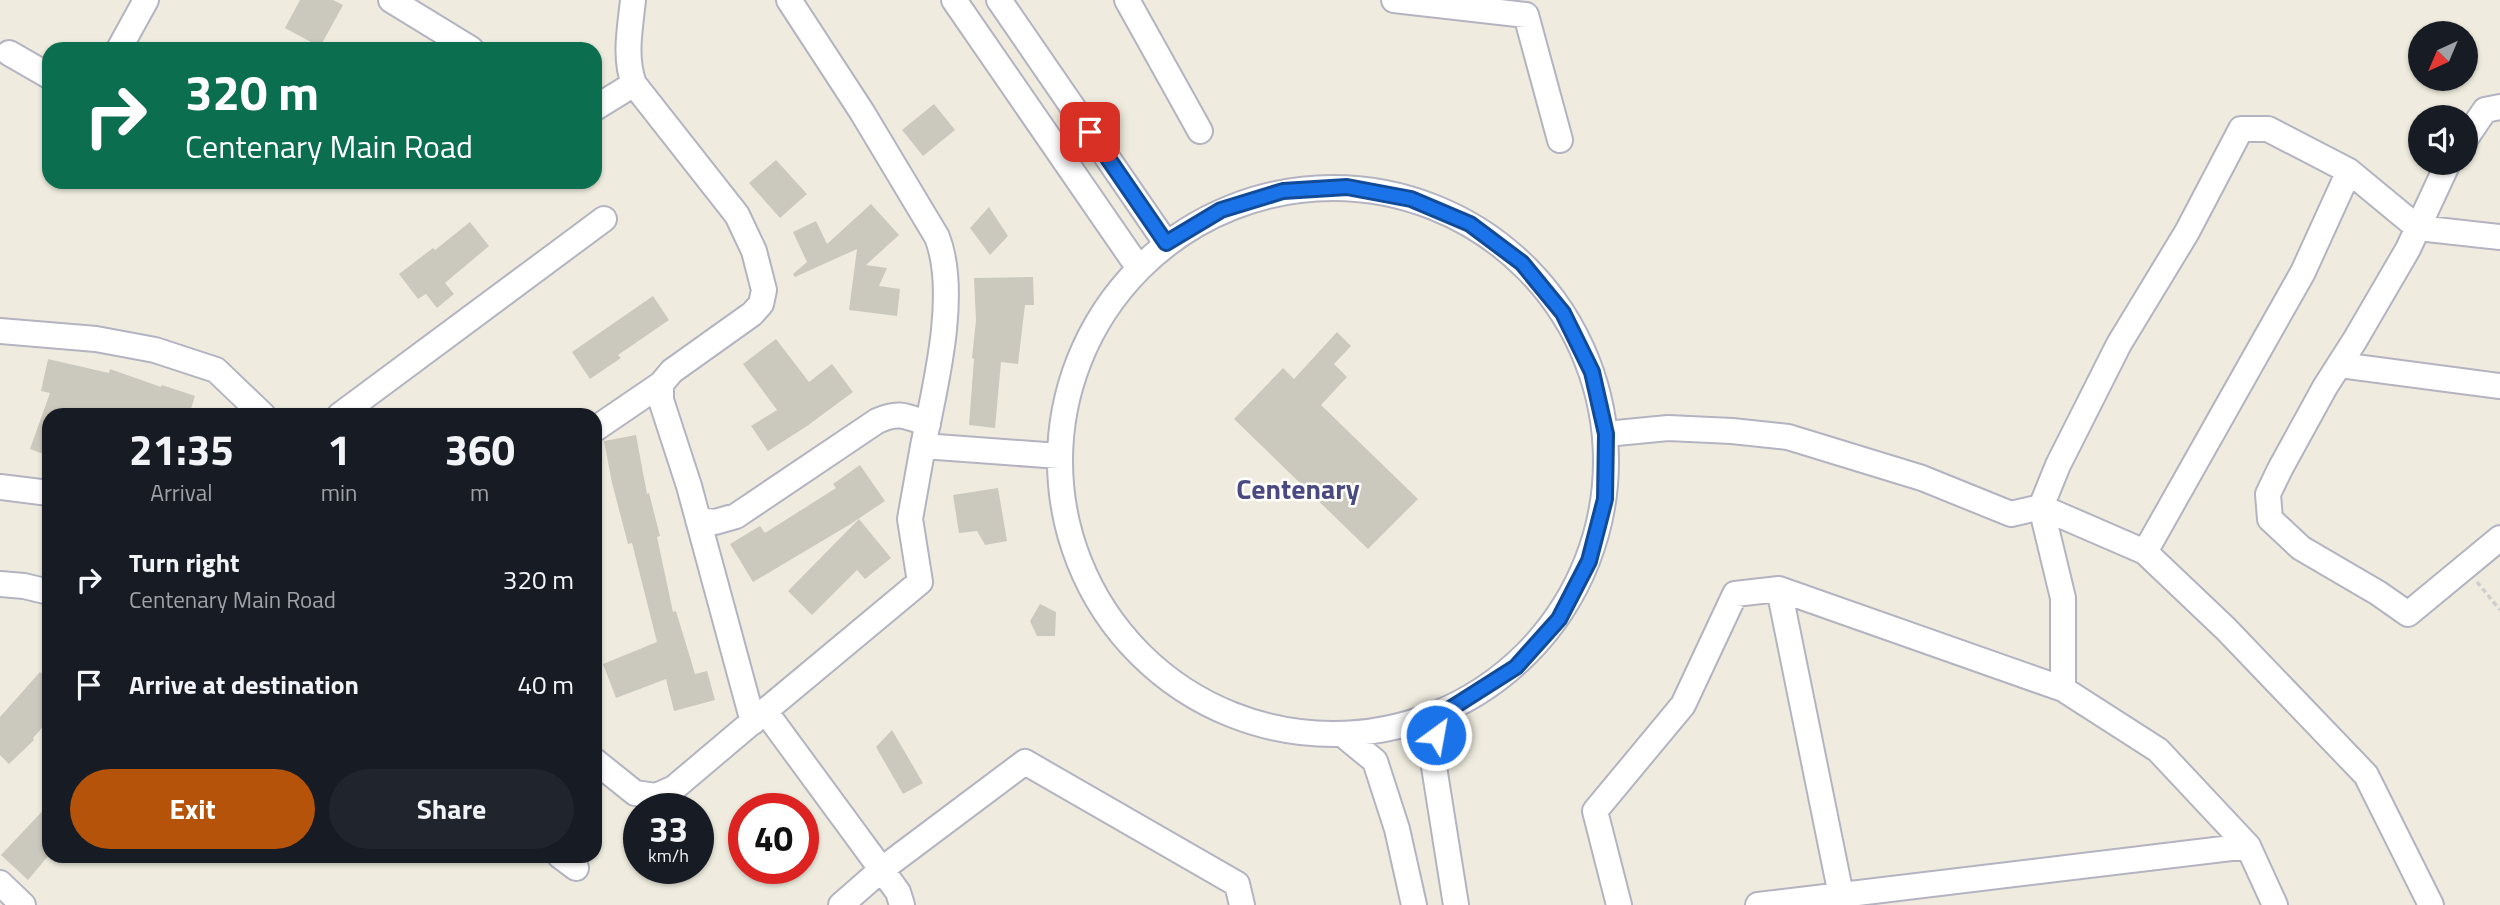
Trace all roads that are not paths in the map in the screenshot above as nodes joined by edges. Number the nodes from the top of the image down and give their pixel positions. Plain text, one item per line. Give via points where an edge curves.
1 (146, 0) edge
2 (391, 0) edge
3 (634, 0) edge
4 (789, 0) edge
5 (954, 0) edge
6 (999, 0) edge
7 (1127, 0) edge
8 (1394, 0) edge
9 (123, 42) edge
10 (460, 42) edge
11 (9, 53) dead end
12 (42, 72) edge
13 (634, 84) junction
14 (602, 104) edge
15 (2500, 107) edge
16 (2478, 120) edge
17 (1200, 131) dead end
18 (1560, 140) dead end
19 (2349, 171) junction
20 (2442, 175) edge
21 (604, 219) dead end
22 (2418, 228) junction
23 (2500, 237) edge
24 (1166, 243) junction
25 (1138, 267) junction
26 (0, 331) edge
27 (2340, 365) junction
28 (661, 384) junction
29 (2500, 386) edge
30 (256, 408) edge
31 (349, 408) edge
32 (602, 424) edge
33 (1606, 434) junction
34 (925, 435) junction
35 (1059, 456) junction
36 (0, 487) edge
37 (42, 492) edge
38 (2041, 507) junction
39 (698, 520) junction
40 (2500, 538) edge
41 (2145, 552) junction
42 (0, 584) edge
43 (1779, 589) junction
44 (42, 590) edge
45 (2063, 689) junction
46 (759, 716) junction
47 (1439, 716) junction
48 (1348, 739) junction
49 (602, 767) edge
50 (2248, 846) junction
51 (881, 870) junction
52 (0, 883) edge
53 (1842, 895) junction
54 (23, 905) edge
55 (841, 905) edge
56 (902, 905) edge
57 (1242, 905) edge
58 (1414, 905) edge
59 (1457, 905) edge
60 (1619, 905) edge
61 (1758, 905) edge
62 (2275, 905) edge
63 (2431, 905) edge

1 - 9 street
2 - 10 street
3 - 13 street via 628,53
4 - 34 street via 862,112 944,253 947,272 941,361
5 - 25 street
6 - 24 street
7 - 17 street
8 - 18 street via 1526,15
11 - 12 street
13 - 14 street
13 - 28 street via 737,215 754,251 764,290 761,304 752,314 672,371
15 - 16 street via 2485,110
19 - 22 street
19 - 38 street via 2268,129 2241,129 2188,232 2119,344
19 - 41 street via 2303,272
20 - 22 street
21 - 31 street
22 - 23 street
22 - 27 street
24 - 25 street
24 - 33 street via 1221,210 1283,191 1347,187 1411,199 1470,224 1522,263 1563,313 1592,372
25 - 35 street via 1095,322 1068,387
26 - 30 street via 96,339 155,350 216,370
27 - 29 street
27 - 40 street via 2268,494 2270,519 2301,548 2408,614
28 - 32 street
28 - 39 street via 661,400
33 - 38 street via 1668,428 1788,437 1922,478 2011,514
33 - 47 street via 1605,499 1589,561 1559,619 1516,667
34 - 35 street
34 - 39 street via 902,414 889,416 736,516 715,522
34 - 46 street via 909,519 920,582
35 - 48 street via 1067,526 1092,591 1133,648 1187,693 1251,722
36 - 37 street
38 - 41 street
38 - 45 street via 2063,598
39 - 46 street
41 - 63 street via 2367,775
42 - 44 street
43 - 45 street
43 - 53 street
43 - 60 street via 1735,594 1684,705 1595,811
45 - 50 street via 2158,750
46 - 49 street via 674,788 656,796 635,793
46 - 51 street
47 - 48 street
47 - 59 street via 1432,754
48 - 58 street via 1375,761
50 - 53 street
50 - 62 street
51 - 55 street
51 - 56 street
51 - 57 street via 1025,762 1237,884
52 - 54 street
53 - 61 street

